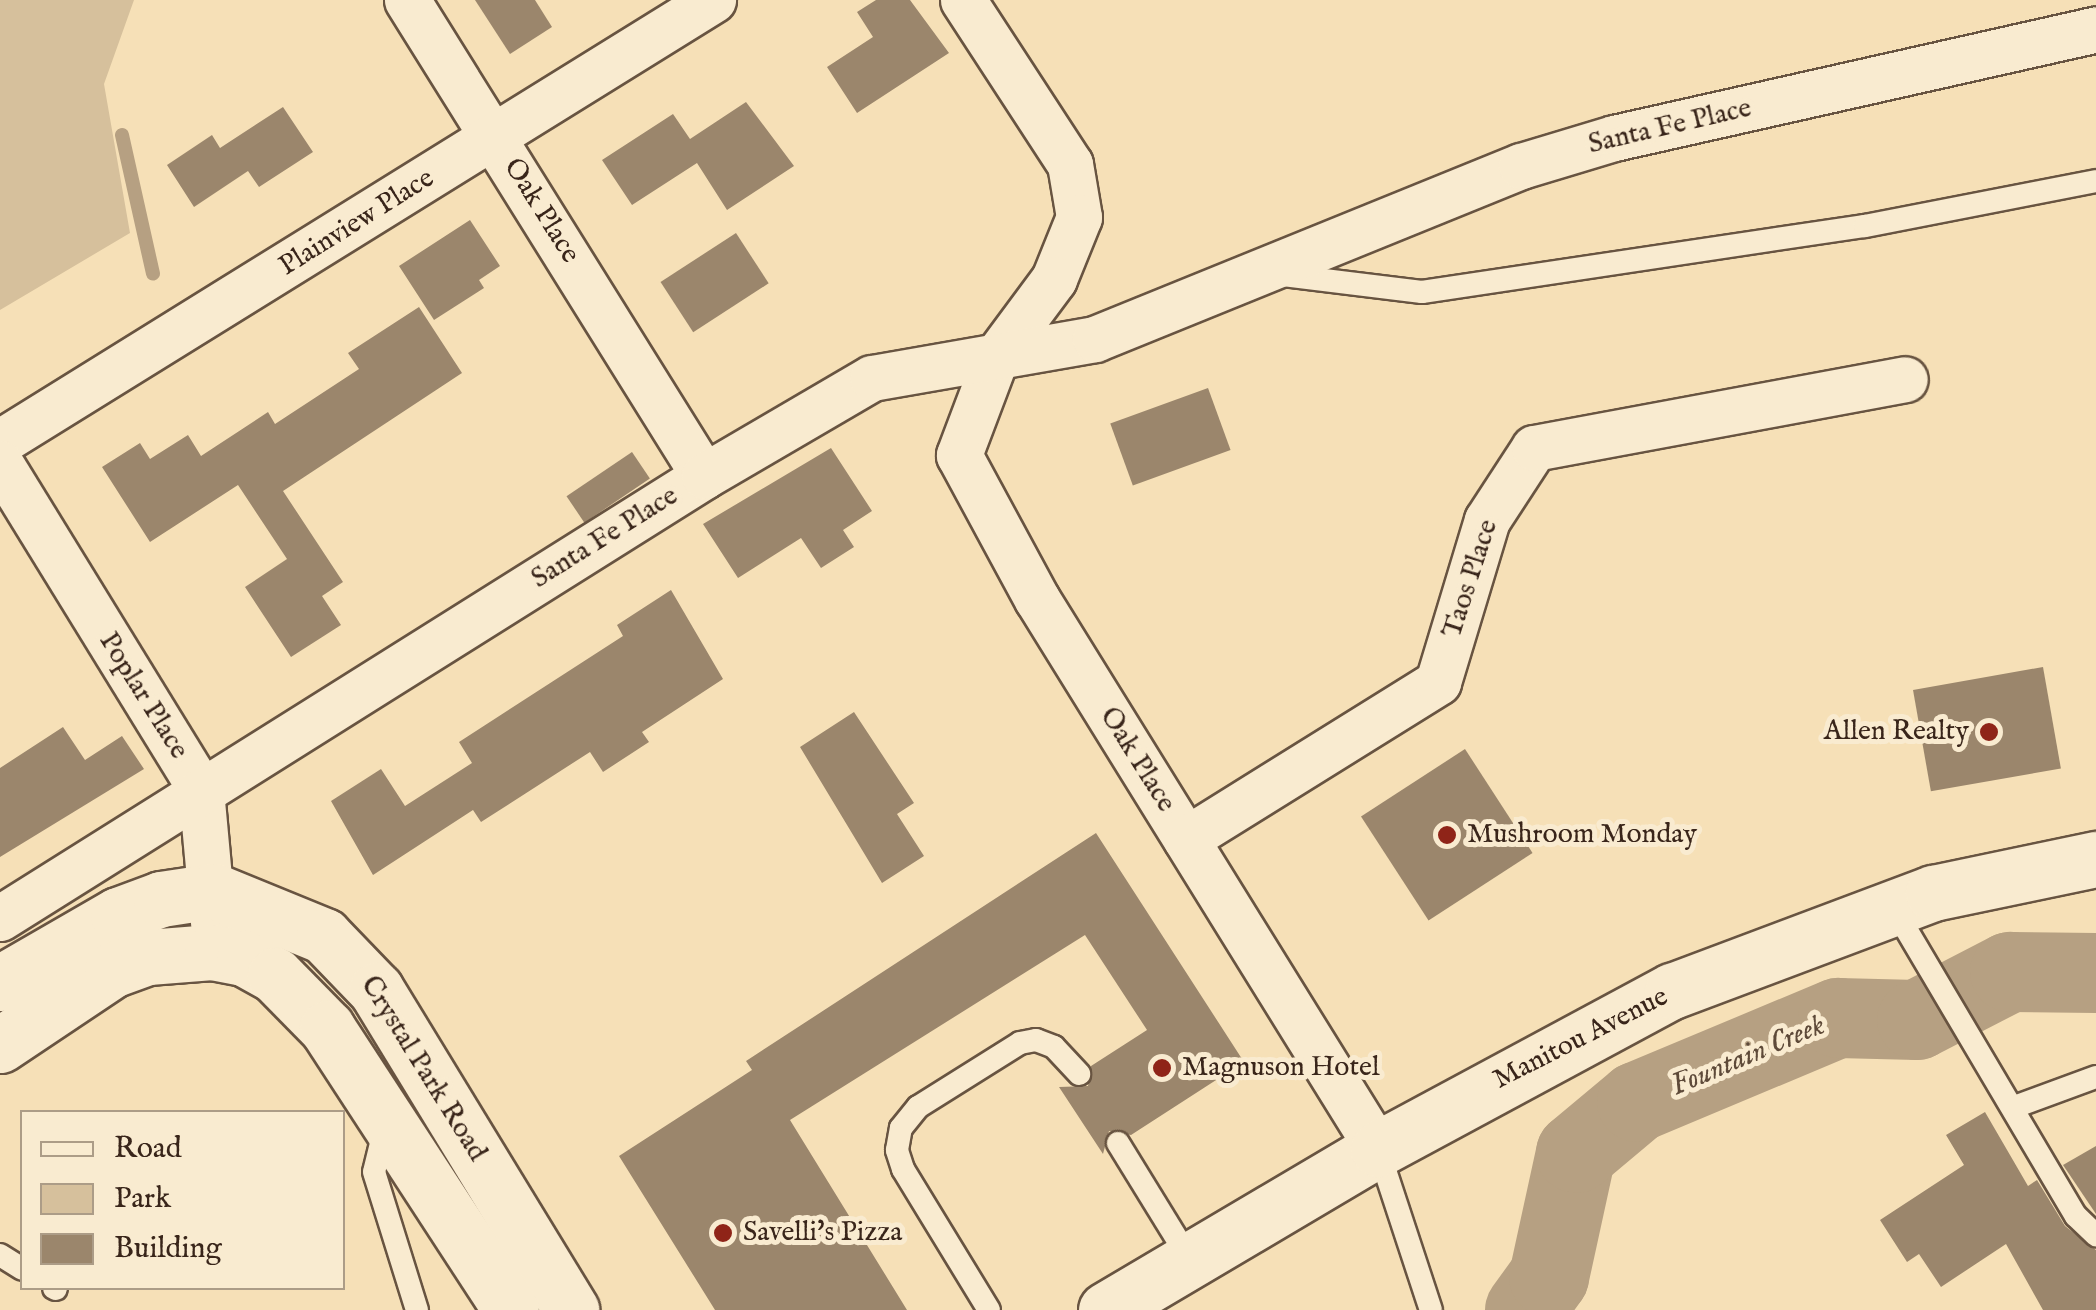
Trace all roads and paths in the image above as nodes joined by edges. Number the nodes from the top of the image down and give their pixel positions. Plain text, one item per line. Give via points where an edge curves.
1 (407, 0) edge
2 (713, 0) edge
3 (963, 0) edge
4 (2096, 29) edge
5 (496, 138) junction
6 (2096, 181) edge
7 (1259, 272) junction
8 (996, 357) junction
9 (1905, 379) dead end
10 (0, 442) edge
11 (0, 463) edge
12 (704, 476) junction
13 (201, 790) junction
14 (1186, 839) junction
15 (2096, 860) edge
16 (214, 891) junction
17 (1894, 907) junction
18 (0, 918) edge
19 (212, 952) junction
20 (0, 982) edge
21 (0, 1045) edge
22 (1079, 1074) dead end
23 (2096, 1077) edge
24 (412, 1103) junction
25 (2017, 1106) junction
26 (1118, 1144) dead end
27 (1378, 1149) junction
28 (2096, 1235) edge
29 (1190, 1260) junction
30 (417, 1310) edge
31 (510, 1310) edge
32 (571, 1310) edge
33 (989, 1310) edge
34 (1106, 1310) edge
35 (1431, 1310) edge

1 - 5 street, Oak Place
2 - 5 street, Plainview Place
3 - 8 street via 1050,130 1078,190 1072,247
4 - 7 street, Santa Fe Place via 1614,138 1520,166
5 - 10 street, Plainview Place
5 - 12 street, Oak Place
6 - 7 lane, Santa Fe Place via 1865,226 1422,292
7 - 8 street, Santa Fe Place via 1095,339
8 - 12 street, Santa Fe Place via 872,378
8 - 14 street, Oak Place via 959,455 1037,599
9 - 14 street, Taos Place via 1534,448 1487,520 1438,682
11 - 13 street, Poplar Place
12 - 13 street, Santa Fe Place
13 - 16 street, Poplar Place
13 - 18 street, Santa Fe Place
14 - 27 street, Oak Place
15 - 17 street, Manitou Avenue via 1976,882
16 - 19 street, Poplar Place
16 - 20 street, Crystal Park Road via 161,899 118,915
16 - 24 street, Crystal Park Road via 294,920 347,954
17 - 25 lane
17 - 27 street, Manitou Avenue via 1672,990
19 - 21 street, Crystal Park Road via 148,957 112,970
19 - 24 street, Crystal Park Road via 244,958 302,1000
22 - 33 lane via 1054,1047 1020,1043 918,1108 901,1128 896,1150 903,1170
23 - 25 lane
24 - 30 lane via 374,1172
24 - 31 street, Crystal Park Road
24 - 32 street, Crystal Park Road
25 - 28 lane via 2076,1216
26 - 29 lane
27 - 29 street, Manitou Avenue
27 - 35 lane
29 - 34 street, Manitou Avenue

